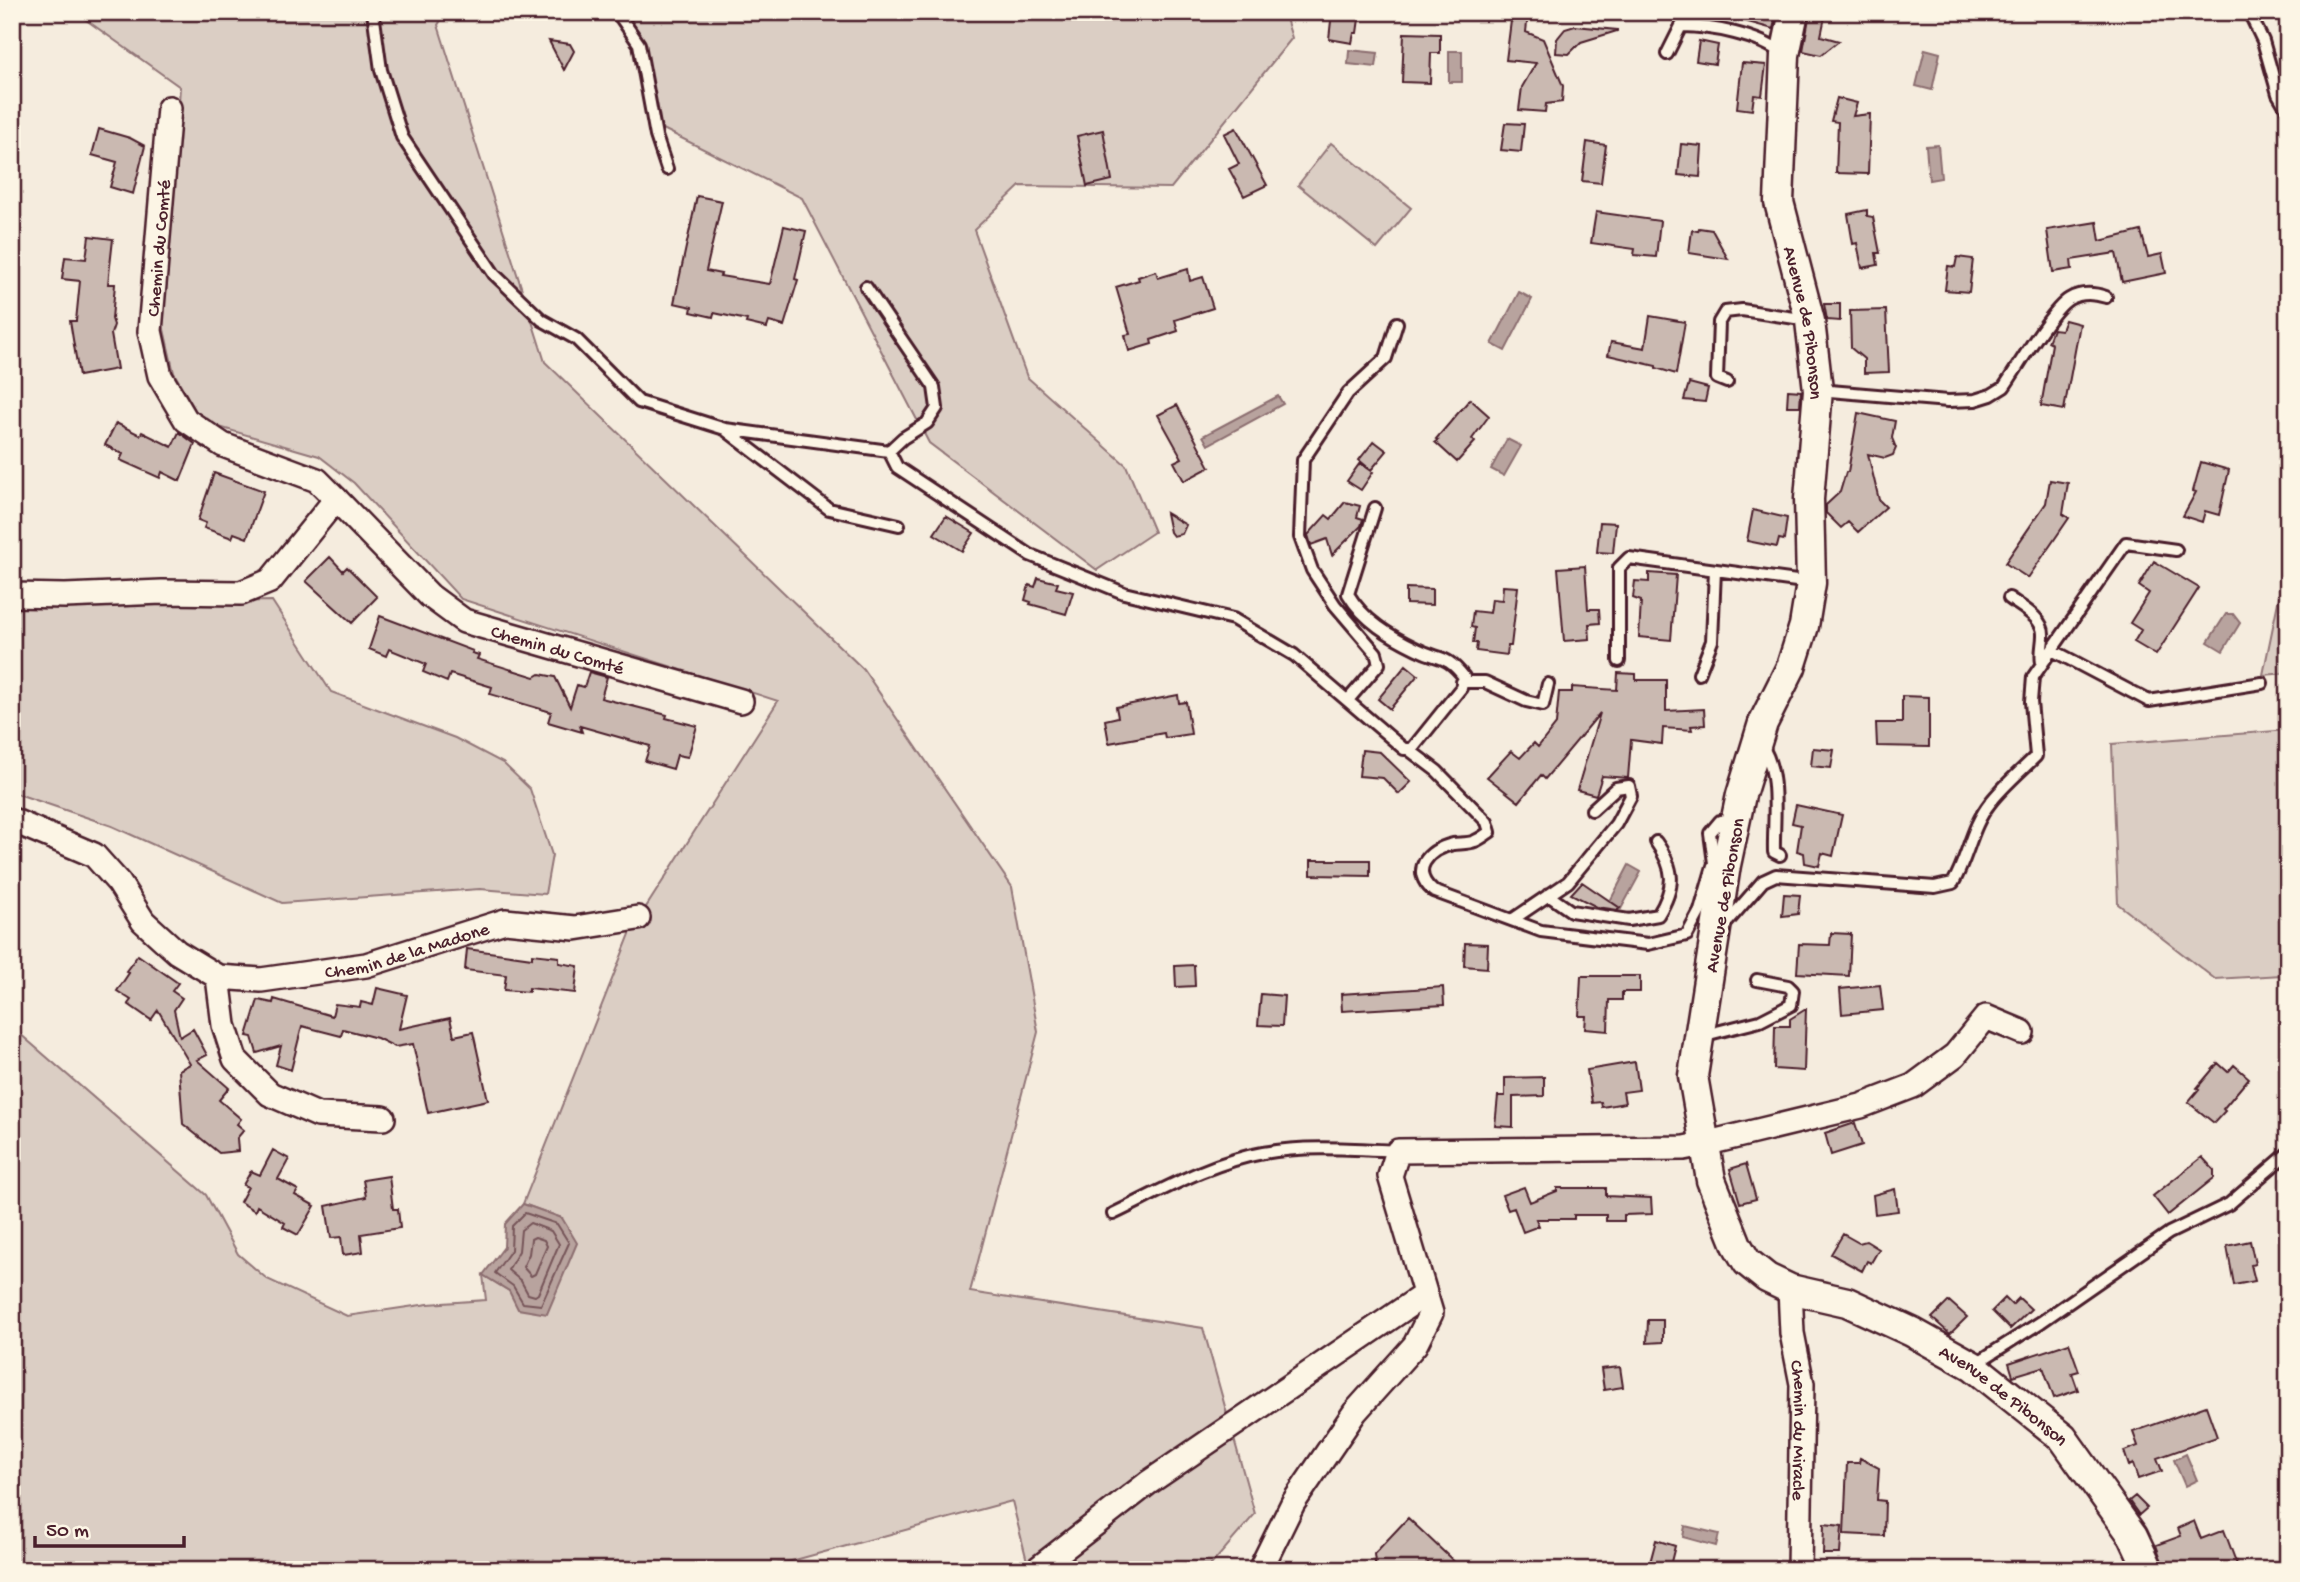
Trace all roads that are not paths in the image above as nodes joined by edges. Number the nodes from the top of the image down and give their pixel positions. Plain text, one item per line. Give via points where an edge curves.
1 (373, 12) edge
2 (617, 12) edge
3 (1794, 12) edge
4 (2249, 12) edge
5 (1667, 54) dead end
6 (1785, 55) junction
7 (169, 108) dead end
8 (2288, 111) edge
9 (667, 169) dead end
10 (866, 287) dead end
11 (2106, 298) dead end
12 (1810, 321) junction
13 (1396, 323) dead end
14 (1727, 382) dead end
15 (1818, 390) junction
16 (725, 429) junction
17 (889, 451) junction
18 (337, 499) junction
19 (1375, 508) dead end
20 (899, 525) dead end
21 (2176, 550) dead end
22 (1715, 570) junction
23 (1811, 583) junction
24 (12, 595) edge
25 (2009, 598) dead end
26 (2052, 650) junction
27 (1619, 662) dead end
28 (2042, 663) junction
29 (1699, 674) dead end
30 (1462, 682) junction
31 (2262, 683) dead end
32 (1548, 684) dead end
33 (1348, 700) junction
34 (741, 701) dead end
35 (1757, 739) junction
36 (1408, 749) junction
37 (1592, 810) dead end
38 (12, 820) edge
39 (1735, 820) junction
40 (1656, 842) dead end
41 (1780, 855) dead end
42 (1548, 895) junction
43 (638, 918) dead end
44 (1512, 920) junction
45 (1715, 936) junction
46 (218, 976) junction
47 (1757, 980) dead end
48 (2022, 1032) dead end
49 (1698, 1037) junction
50 (383, 1118) dead end
51 (1704, 1144) junction
52 (1398, 1151) junction
53 (2288, 1153) edge
54 (1113, 1214) dead end
55 (1790, 1289) junction
56 (1424, 1295) junction
57 (1973, 1366) junction
58 (1036, 1570) edge
59 (1260, 1570) edge
60 (1799, 1570) edge
61 (2149, 1570) edge

1 - 16 lane via 381,70 402,137 494,274 542,320 576,339 639,402
2 - 9 lane via 639,44 656,136
3 - 6 street, Avenue de Pibonson
4 - 8 lane
5 - 6 lane via 1681,26 1702,26 1769,44
6 - 12 street, Avenue de Pibonson via 1779,202
7 - 18 street, Chemin du Comté via 150,331 160,376 186,420 223,445 317,480
10 - 17 lane via 934,387 937,408 927,422
11 - 15 lane via 2085,294 2070,299 2004,387 1992,395 1948,401
12 - 14 lane via 1742,310 1725,312 1719,322 1717,378
12 - 15 street, Avenue de Pibonson
13 - 33 lane via 1386,358 1348,393 1303,460 1300,537 1312,570 1376,653 1379,664
15 - 23 street, Avenue de Pibonson via 1809,499
16 - 17 lane
16 - 20 lane via 829,509
17 - 33 lane via 897,467 1030,555 1124,593 1233,619 1294,655
18 - 24 street via 270,582 241,593
18 - 34 street, Chemin du Comté via 430,596 464,621
19 - 30 lane via 1348,594 1375,626 1452,662 1464,677
21 - 26 lane via 2126,543
22 - 23 lane
22 - 27 lane via 1629,558 1619,568
22 - 29 lane via 1712,641
23 - 35 street, Avenue de Pibonson via 1791,667
25 - 28 lane via 2040,623
26 - 28 lane
26 - 31 lane via 2149,701
28 - 45 lane via 2033,677 2031,702 2036,756 1989,804 1953,883 1935,887 1776,875 1763,881
30 - 32 lane via 1485,682 1544,705
30 - 36 lane
33 - 36 lane
35 - 39 street, Avenue de Pibonson
35 - 41 lane via 1766,751 1775,793 1774,852
36 - 44 lane via 1437,771 1487,822 1490,832 1431,853 1421,875 1428,887
37 - 42 lane via 1616,788 1629,786 1631,796 1616,824 1568,882
38 - 46 street, Chemin de la Madone via 94,855 143,921 177,952
39 - 44 lane via 1720,821 1710,833 1714,863 1700,911 1687,934 1648,944 1541,930
39 - 45 street, Avenue de Pibonson
40 - 42 lane via 1671,874 1667,901 1658,915 1629,920 1571,911
42 - 44 lane
43 - 46 street, Chemin de la Madone via 575,928 505,921 366,965 261,980
45 - 49 street, Avenue de Pibonson
46 - 50 street via 224,1025 235,1059 271,1094 318,1115
47 - 49 lane via 1788,986 1793,991 1791,1005 1760,1021
48 - 51 street via 1986,1017 1955,1055 1913,1086 1861,1106
49 - 51 street, Avenue de Pibonson via 1693,1076
51 - 52 street via 1684,1148
51 - 55 street, Avenue de Pibonson via 1711,1180 1747,1262
52 - 54 lane via 1339,1148 1265,1153 1210,1170
52 - 56 street via 1390,1176
53 - 57 lane via 2229,1204 2169,1233
55 - 57 street, Avenue de Pibonson via 1847,1302
55 - 60 street, Chemin du Miracle via 1792,1333 1802,1384
56 - 58 street via 1148,1483
56 - 59 street via 1431,1313 1415,1345 1355,1412 1293,1503
57 - 61 street, Avenue de Pibonson via 2063,1438 2133,1536

